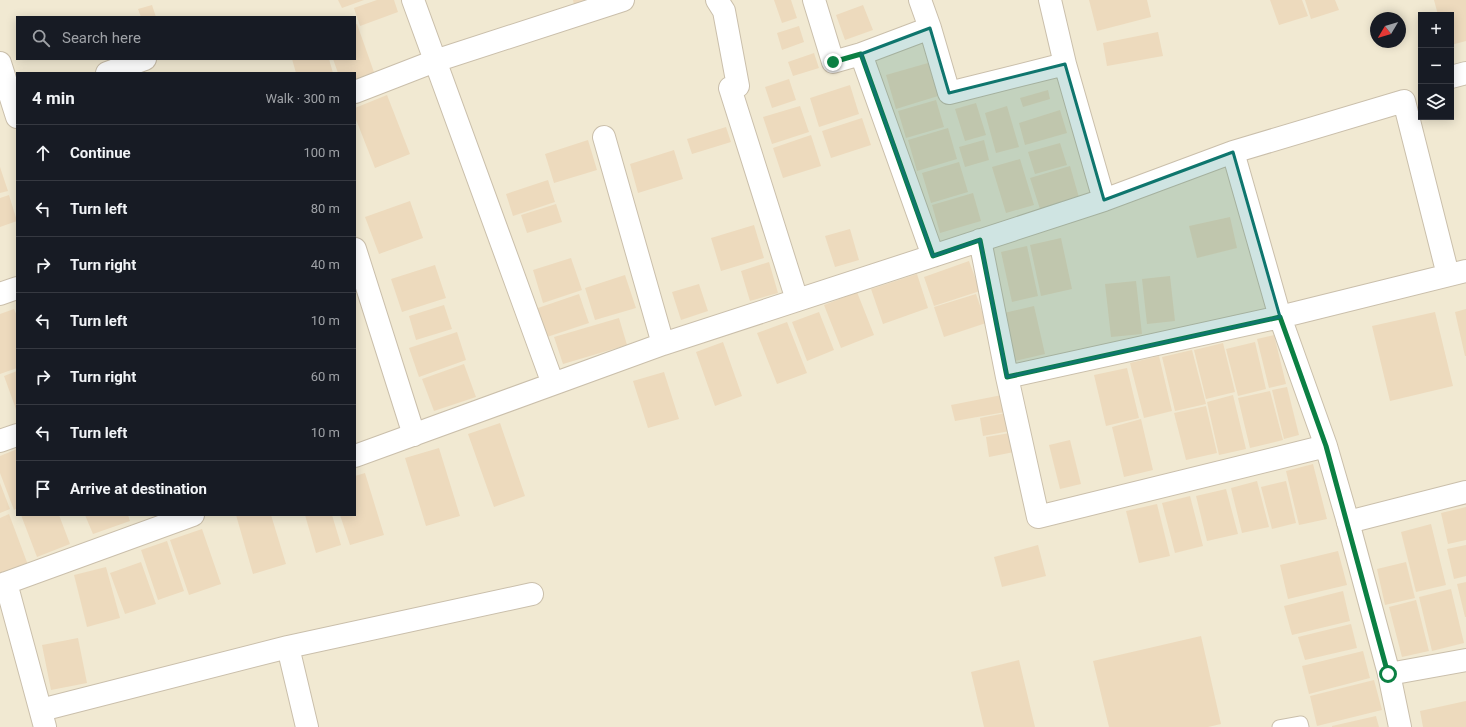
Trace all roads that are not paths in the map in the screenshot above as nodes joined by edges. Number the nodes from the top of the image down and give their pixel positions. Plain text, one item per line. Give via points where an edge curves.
1 (413, 0) edge
2 (623, 0) edge
3 (717, 0) edge
4 (814, 0) edge
5 (920, 0) edge
6 (1050, 0) edge
7 (930, 28) junction
8 (861, 54) junction
9 (436, 61) junction
10 (0, 63) edge
11 (1065, 64) junction
12 (141, 65) edge
13 (111, 72) edge
14 (1466, 73) edge
15 (1454, 76) edge
16 (356, 92) edge
17 (1413, 97) edge
18 (12, 109) edge
19 (604, 137) dead end
20 (1233, 152) junction
21 (1104, 200) junction
22 (980, 240) junction
23 (356, 252) edge
24 (933, 256) junction
25 (1457, 273) edge
26 (16, 288) edge
27 (0, 294) edge
28 (797, 300) junction
29 (1280, 317) junction
30 (663, 344) junction
31 (1007, 377) junction
32 (553, 384) junction
33 (16, 435) edge
34 (414, 435) junction
35 (0, 441) edge
36 (1326, 446) junction
37 (356, 456) edge
38 (1466, 492) edge
39 (188, 516) edge
40 (1348, 522) junction
41 (144, 524) edge
42 (3, 584) edge
43 (532, 594) dead end
44 (288, 646) junction
45 (1466, 660) edge
46 (1388, 674) junction
47 (43, 718) edge
48 (307, 727) edge
49 (1279, 727) edge
50 (1302, 727) edge
51 (1400, 727) edge

1 - 9 street
2 - 9 street
3 - 28 street via 724,11 734,87
4 - 8 street via 833,62
5 - 7 street
6 - 11 street
7 - 8 street
7 - 11 street via 949,92
8 - 24 street
9 - 16 street
9 - 32 street
10 - 18 street
11 - 21 street
12 - 13 street
14 - 15 street
17 - 20 street
17 - 25 street
19 - 30 street
20 - 21 street
20 - 29 street
21 - 22 street
22 - 24 street
22 - 31 street
23 - 34 street
24 - 28 street
25 - 29 street
26 - 27 street
28 - 30 street
29 - 31 street
29 - 36 street
30 - 32 street
31 - 36 street via 1038,517
32 - 34 street
33 - 35 street
34 - 37 street
36 - 40 street
38 - 40 street
39 - 41 street
40 - 46 street
41 - 42 street
42 - 47 street
43 - 44 street
44 - 47 street
44 - 48 street
45 - 46 street
46 - 51 street
49 - 50 lane via 1301,723

